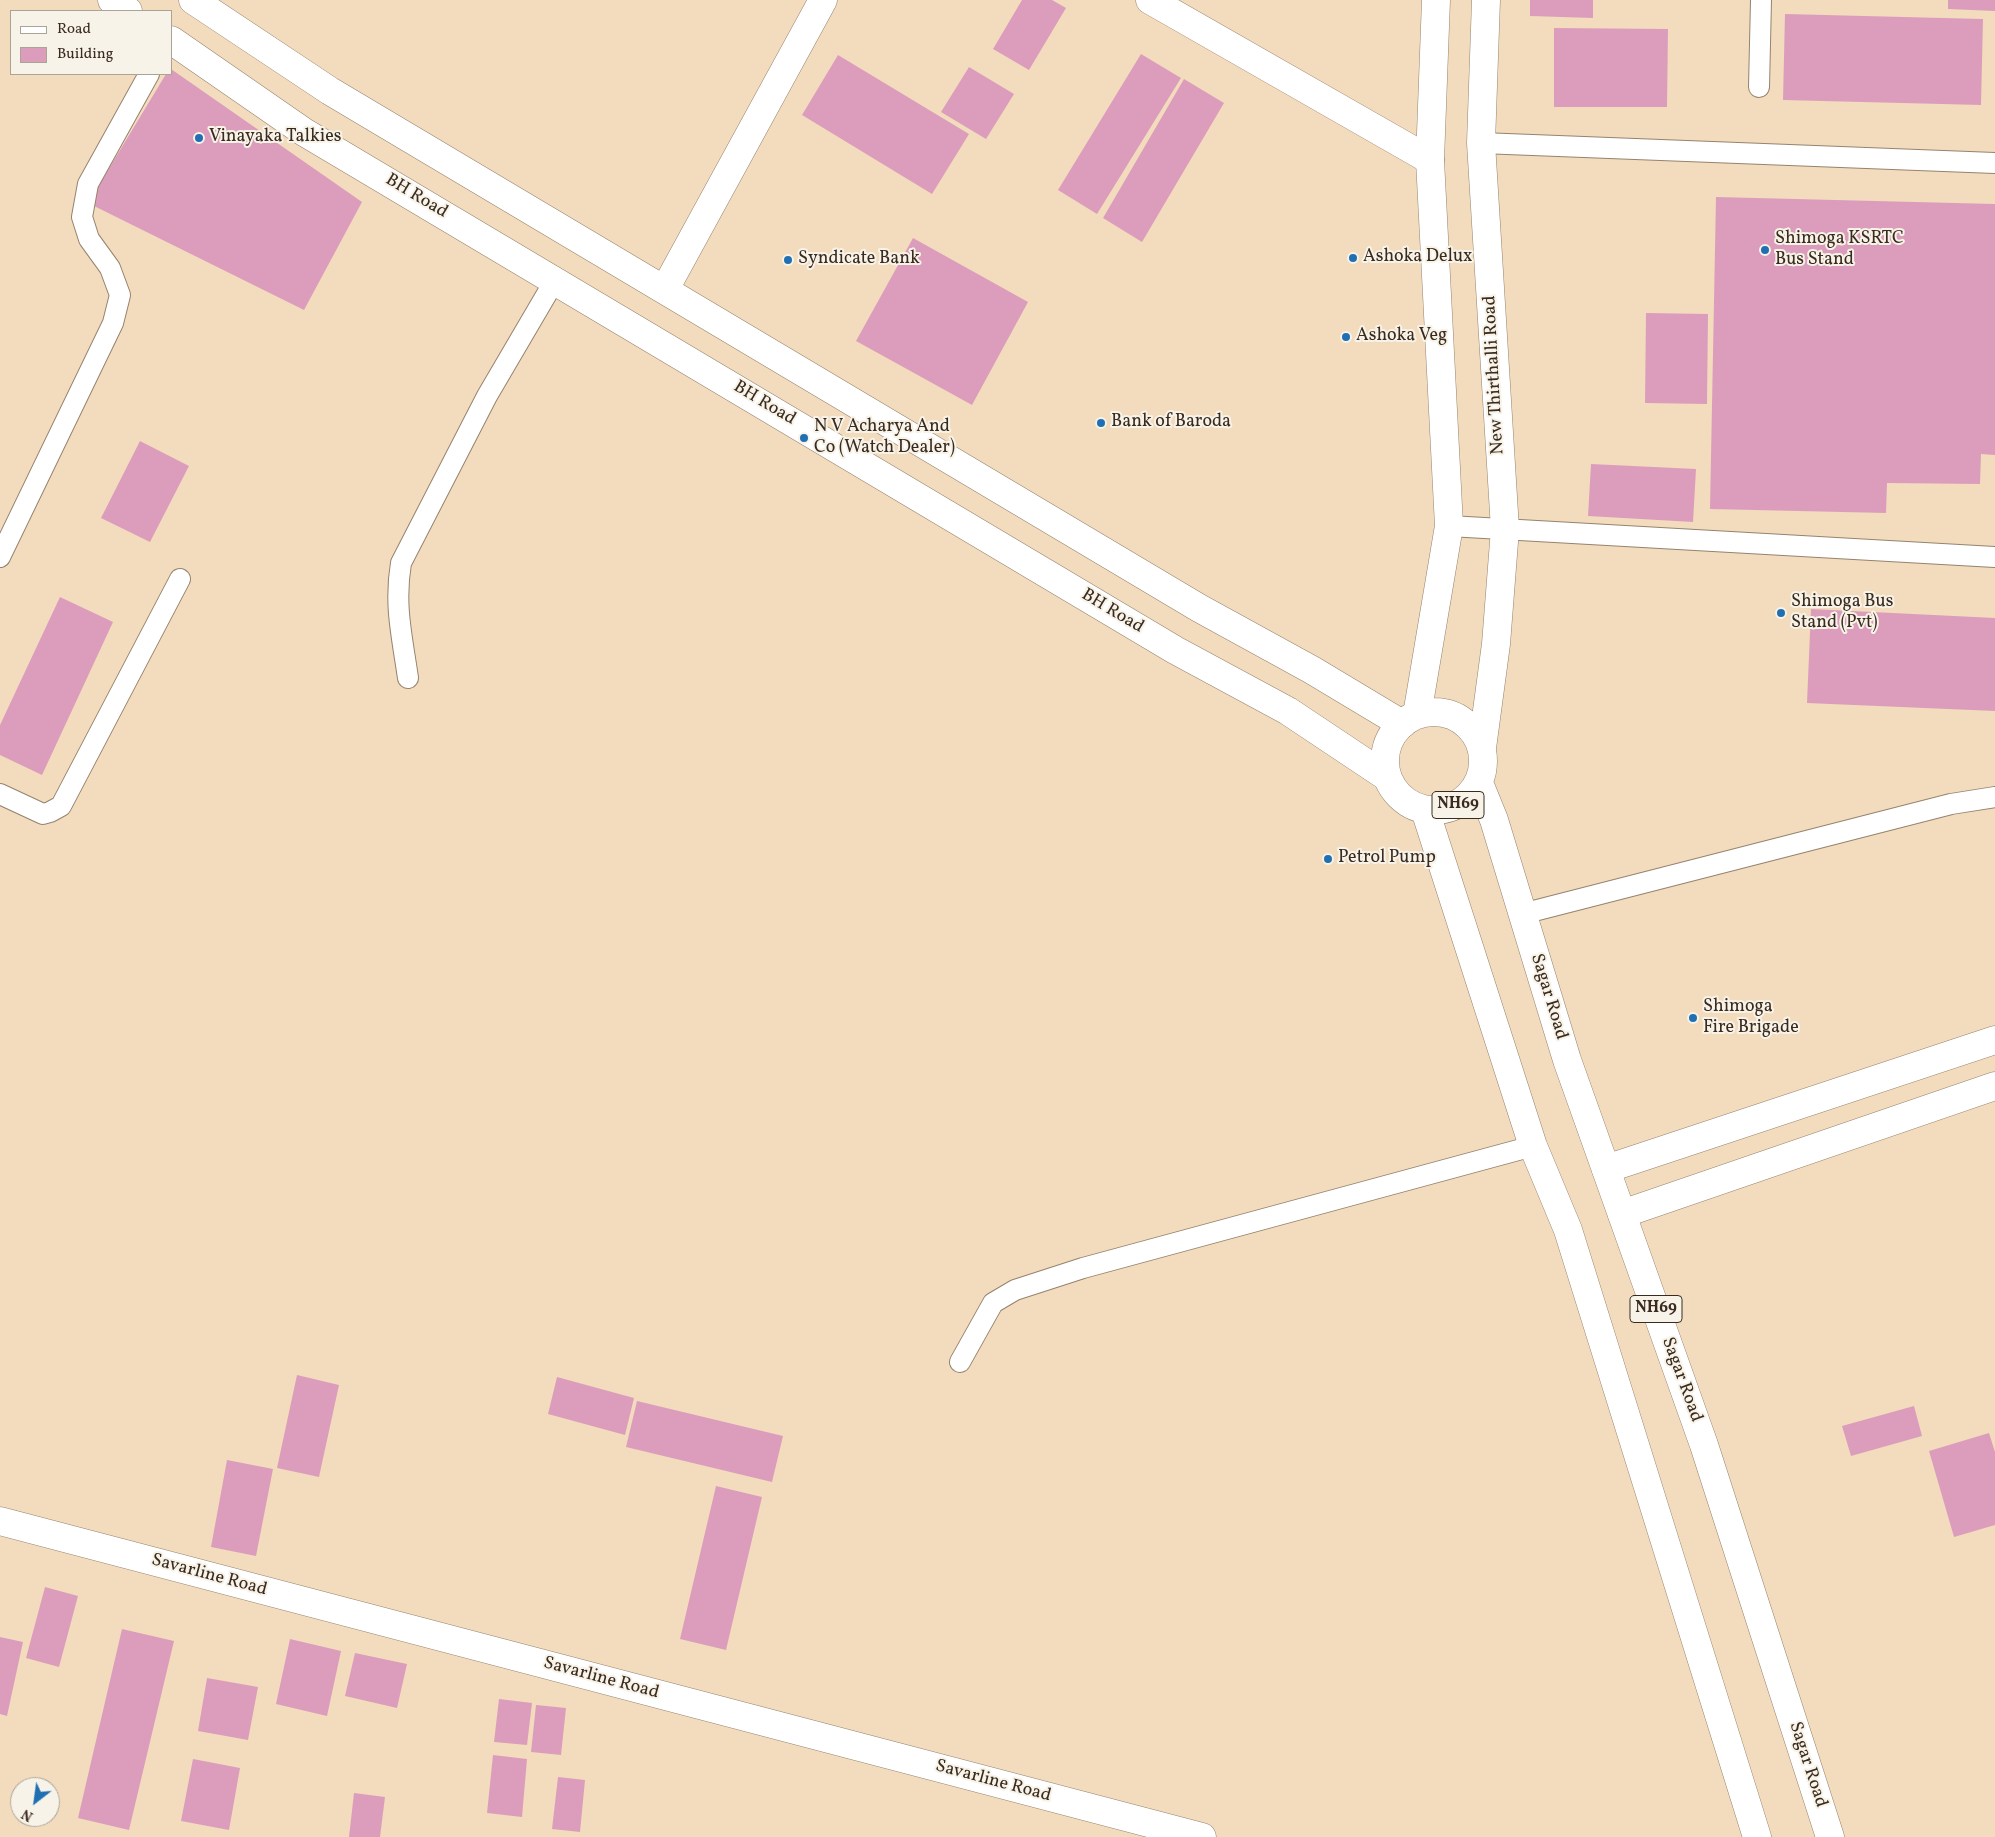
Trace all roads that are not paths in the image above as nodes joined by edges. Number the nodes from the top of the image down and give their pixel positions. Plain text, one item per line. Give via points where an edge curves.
1 (112, 0) edge
2 (193, 0) edge
3 (823, 0) edge
4 (1150, 0) edge
5 (1436, 0) edge
6 (1486, 0) edge
7 (1761, 0) edge
8 (127, 10) edge
9 (172, 41) edge
10 (148, 75) edge
11 (1759, 87) dead end
12 (1481, 142) junction
13 (1430, 160) junction
14 (1995, 163) edge
15 (555, 280) junction
16 (665, 289) junction
17 (1449, 526) junction
18 (1505, 529) junction
19 (0, 557) edge
20 (1995, 557) edge
21 (180, 579) dead end
22 (408, 678) dead end
23 (1410, 720) junction
24 (1482, 748) junction
25 (1387, 776) junction
26 (1479, 783) junction
27 (0, 794) edge
28 (1995, 797) edge
29 (1425, 810) junction
30 (1522, 914) junction
31 (1995, 1040) edge
32 (1995, 1086) edge
33 (1533, 1146) junction
34 (1606, 1169) junction
35 (1622, 1214) junction
36 (960, 1362) dead end
37 (0, 1521) edge
38 (1202, 1837) edge
39 (1757, 1837) edge
40 (1830, 1837) edge

1 - 8 main road
2 - 16 main road via 330,91
3 - 16 main road
4 - 13 main road
5 - 13 main road, NH69
6 - 12 main road, New Thirthalli Road / NH69
7 - 11 lane
9 - 15 main road, BH Road via 304,132
10 - 19 lane via 88,184 82,217 89,240 110,268 120,295 113,323
12 - 14 lane
12 - 18 main road, New Thirthalli Road / NH69
13 - 17 main road, NH69
15 - 22 lane via 487,396 401,563 397,588 398,614
15 - 25 main road, BH Road via 1175,650 1288,711
16 - 23 main road via 1199,608
17 - 18 lane
17 - 23 main road, NH69
18 - 20 lane
18 - 24 main road, New Thirthalli Road / NH69 via 1496,644
21 - 27 lane via 61,806 43,814
23 - 24 main road via 1426,712 1444,713 1460,719 1473,730
23 - 25 main road, NH69 via 1397,728 1388,742 1384,760
24 - 26 main road, NH69 via 1483,766
25 - 29 main road, NH69 via 1394,792 1408,804
26 - 29 main road, NH69 via 1470,797 1458,805 1442,810
26 - 30 main road, Sagar Road / NH69 via 1494,820
28 - 30 lane via 1951,804
29 - 33 main road, NH69
30 - 34 main road, Sagar Road / NH69 via 1567,1060
31 - 34 main road
32 - 35 main road
33 - 36 lane via 1083,1268 1015,1290 993,1303
33 - 39 main road, NH69 via 1568,1230
34 - 35 main road, Sagar Road / NH69
35 - 40 main road, Sagar Road / NH69 via 1704,1445
37 - 38 main road, Savarline Road

